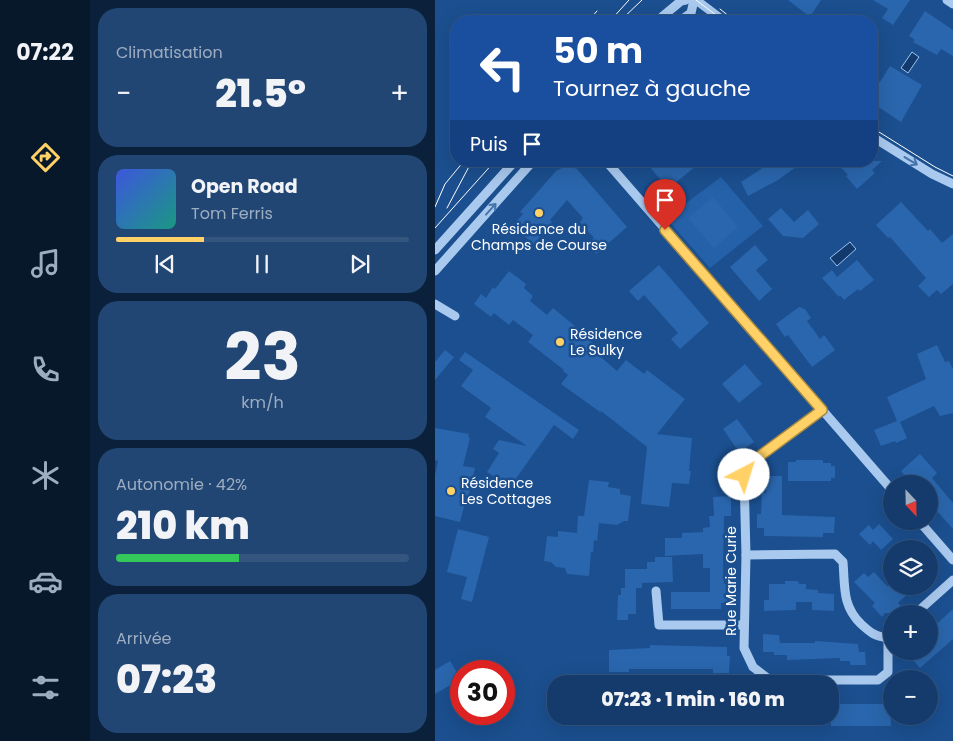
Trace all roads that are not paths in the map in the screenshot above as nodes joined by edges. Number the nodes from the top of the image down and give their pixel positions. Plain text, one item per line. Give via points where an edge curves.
1 (686, 0) edge
2 (695, 0) edge
3 (947, 0) edge
4 (953, 4) edge
5 (664, 15) edge
6 (687, 15) edge
7 (716, 15) edge
8 (878, 140) edge
9 (510, 167) edge
10 (528, 167) edge
11 (611, 167) edge
12 (953, 184) edge
13 (435, 250) edge
14 (435, 271) edge
15 (435, 304) edge
16 (455, 316) dead end
17 (822, 410) junction
18 (883, 480) edge
19 (927, 530) edge
20 (746, 555) junction
21 (953, 560) edge
22 (953, 580) edge
23 (656, 591) dead end
24 (925, 605) edge
25 (744, 625) junction
26 (883, 637) edge
27 (888, 660) edge

1 - 5 street via 681,0
2 - 6 street
2 - 7 street
3 - 4 street
8 -> 12 street
9 - 13 street
14 -> 10 street
11 - 17 street
15 - 16 street
17 - 18 street
17 - 20 street, Rue Marie Curie via 749,464 744,475
19 - 21 street
20 - 25 street, Rue Marie Curie
20 - 26 street via 835,554 843,562 845,598 852,615 874,636
22 - 24 street
23 - 25 street via 659,624
25 - 27 street, Rue Marie Curie via 744,648 753,667 770,680 877,680 888,672

